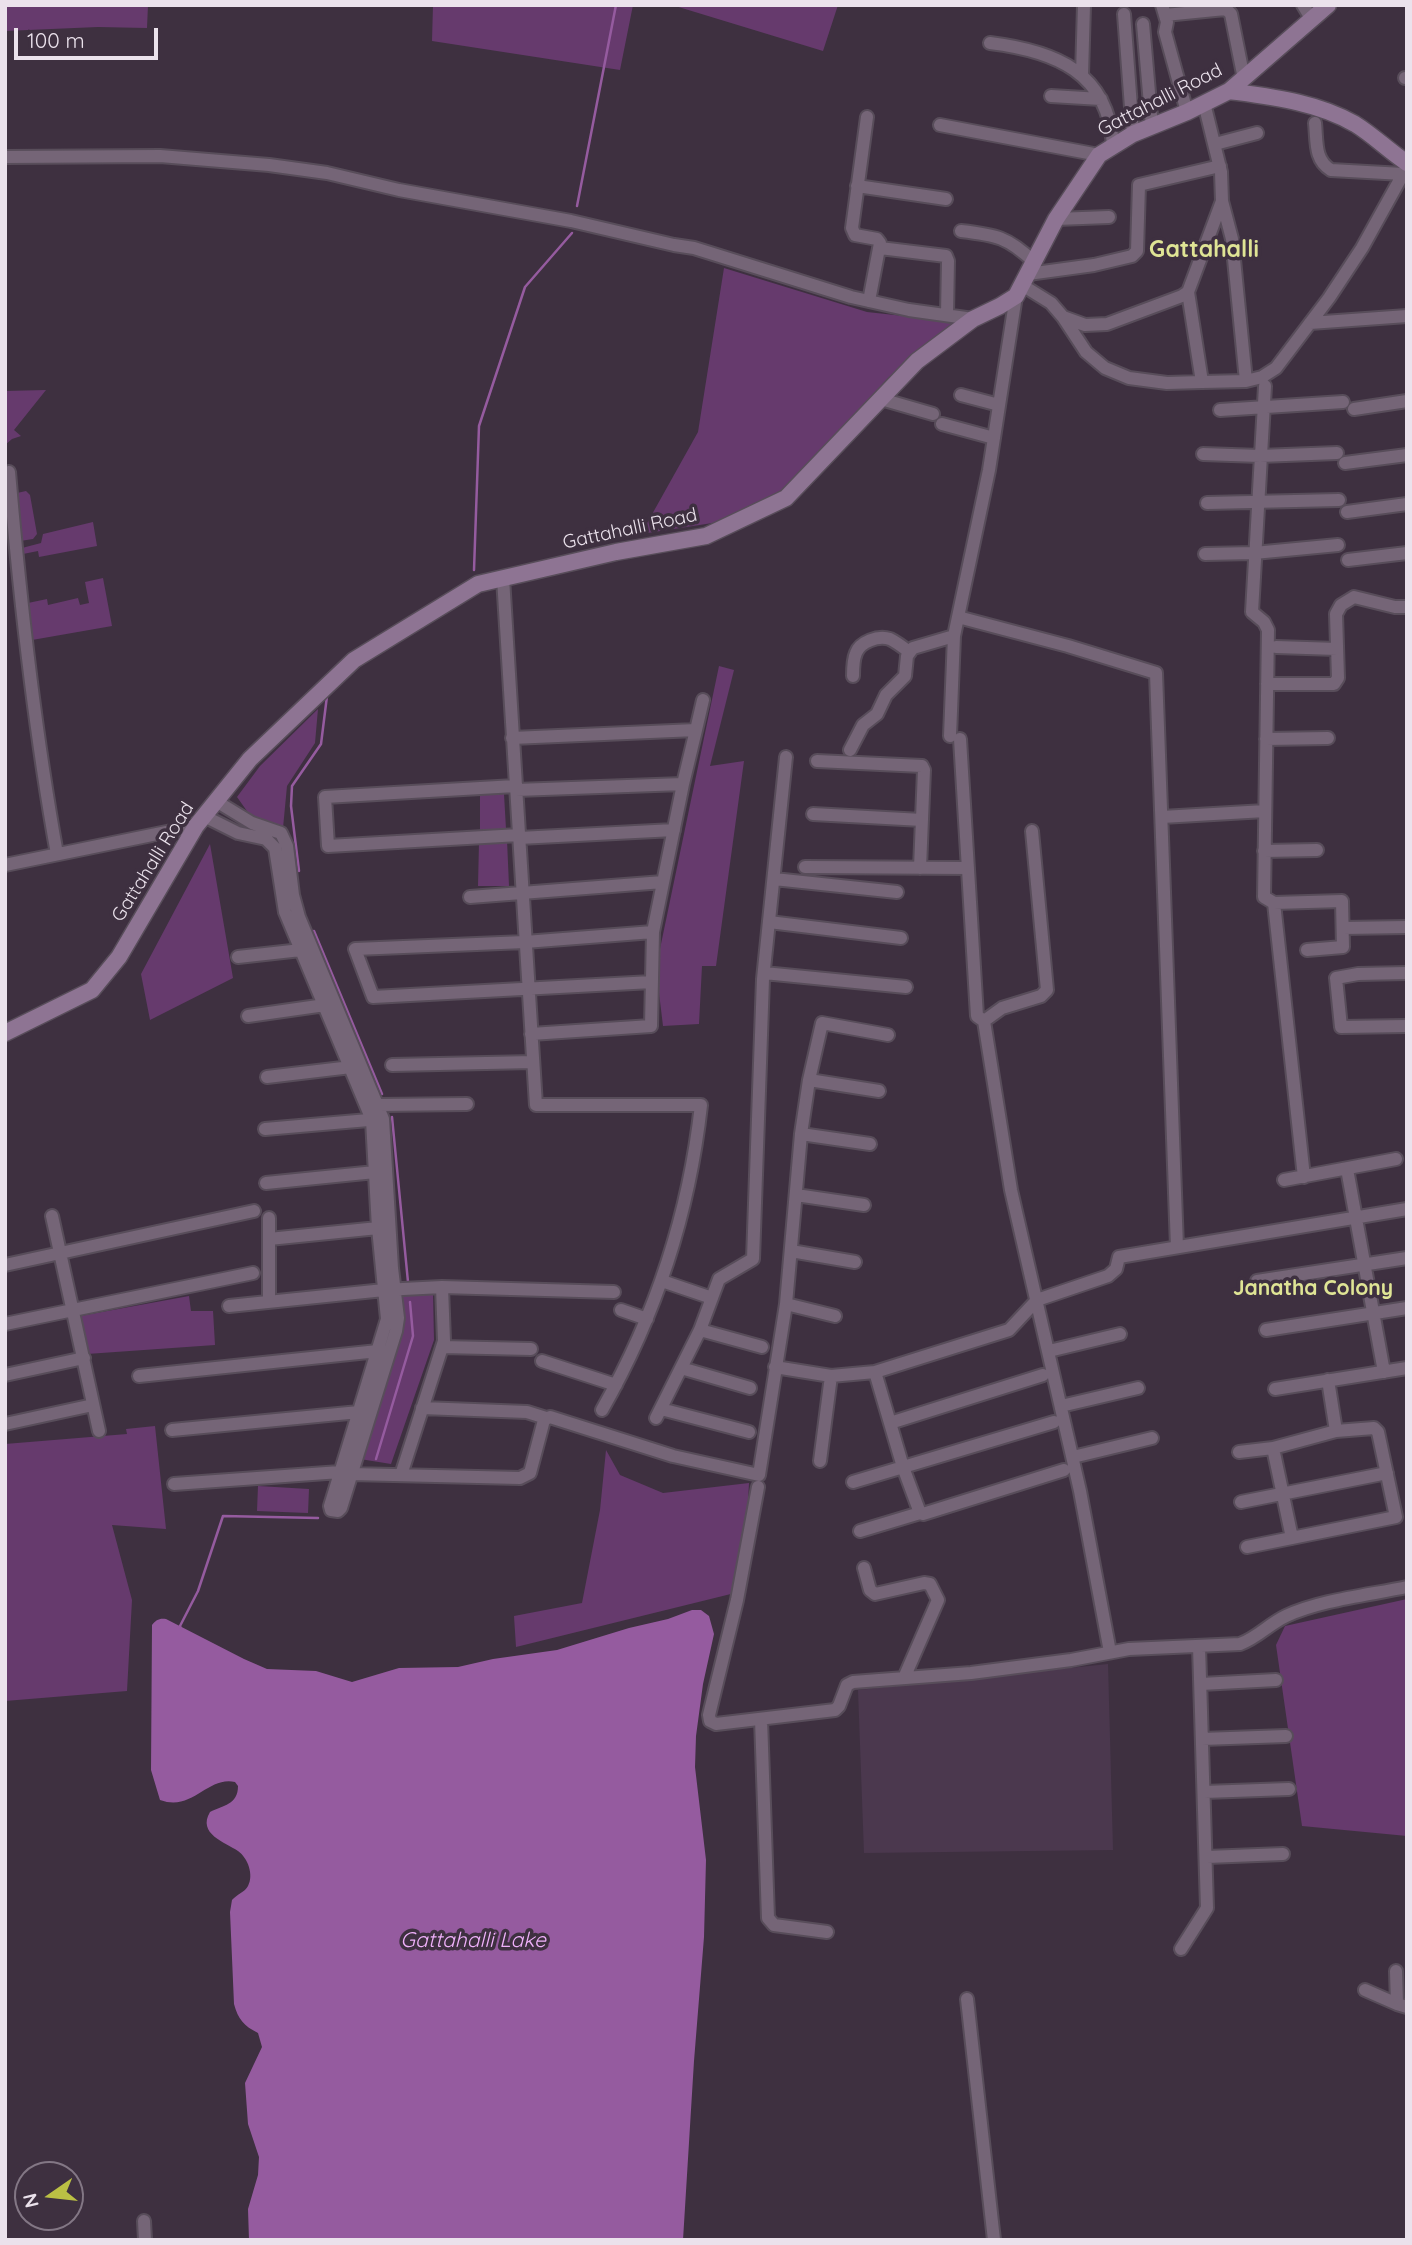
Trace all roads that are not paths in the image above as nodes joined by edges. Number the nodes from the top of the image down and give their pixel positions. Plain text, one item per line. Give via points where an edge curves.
1 (1084, 5) edge
2 (1328, 5) edge
3 (1215, 8) edge
4 (1164, 10) edge
5 (1307, 12) edge
6 (1124, 14) dead end
7 (1143, 24) dead end
8 (990, 43) dead end
9 (1082, 75) junction
10 (1244, 79) junction
11 (1229, 91) junction
12 (1051, 96) dead end
13 (1101, 99) junction
14 (1204, 103) junction
15 (1186, 112) junction
16 (867, 117) dead end
17 (1315, 124) dead end
18 (940, 125) dead end
19 (1152, 127) junction
20 (1256, 133) dead end
21 (1133, 134) junction
22 (1215, 144) junction
23 (1113, 145) junction
24 (1099, 155) junction
25 (5, 157) edge
26 (1220, 166) junction
27 (1405, 168) edge
28 (857, 186) junction
29 (946, 199) dead end
30 (1222, 201) junction
31 (1109, 217) dead end
32 (1056, 219) junction
33 (961, 231) dead end
34 (880, 248) junction
35 (1025, 279) junction
36 (1188, 292) junction
37 (869, 301) junction
38 (947, 314) junction
39 (1407, 316) edge
40 (1063, 317) junction
41 (973, 318) junction
42 (1310, 323) junction
43 (1246, 381) junction
44 (1202, 382) junction
45 (1265, 386) dead end
46 (961, 395) dead end
47 (881, 398) junction
48 (1407, 401) edge
49 (999, 405) junction
50 (1263, 407) junction
51 (1220, 410) dead end
52 (994, 438) junction
53 (1203, 454) dead end
54 (1407, 455) edge
55 (1260, 456) junction
56 (9, 472) dead end
57 (1339, 500) dead end
58 (1257, 502) junction
59 (1207, 503) dead end
60 (1407, 504) edge
61 (1347, 512) dead end
62 (1338, 545) dead end
63 (1254, 553) junction
64 (1407, 553) edge
65 (1205, 554) dead end
66 (1348, 560) dead end
67 (503, 578) junction
68 (1407, 607) edge
69 (958, 617) junction
70 (954, 636) junction
71 (1276, 647) dead end
72 (1337, 649) junction
73 (909, 652) junction
74 (853, 676) dead end
75 (1267, 684) junction
76 (703, 700) dead end
77 (696, 730) junction
78 (512, 738) junction
79 (1328, 738) dead end
80 (1266, 739) junction
81 (850, 750) dead end
82 (786, 757) dead end
83 (817, 761) dead end
84 (683, 784) junction
85 (516, 788) junction
86 (216, 801) junction
87 (1265, 811) junction
88 (813, 814) dead end
89 (1162, 817) junction
90 (922, 820) junction
91 (200, 821) junction
92 (674, 830) junction
93 (1032, 831) dead end
94 (519, 837) junction
95 (1317, 850) dead end
96 (1264, 851) junction
97 (57, 854) junction
98 (5, 865) edge
99 (804, 867) dead end
100 (920, 868) junction
101 (968, 868) junction
102 (774, 879) junction
103 (663, 882) junction
104 (897, 892) dead end
105 (523, 893) junction
106 (470, 897) dead end
107 (1274, 903) junction
108 (769, 922) junction
109 (1407, 927) edge
110 (1343, 928) junction
111 (653, 932) junction
112 (901, 938) dead end
113 (525, 942) junction
114 (301, 950) junction
115 (1307, 950) dead end
116 (238, 957) dead end
117 (764, 973) junction
118 (1407, 973) edge
119 (652, 982) junction
120 (906, 987) dead end
121 (528, 988) junction
122 (325, 1005) junction
123 (248, 1016) dead end
124 (984, 1021) junction
125 (1407, 1026) edge
126 (5, 1033) edge
127 (531, 1034) junction
128 (888, 1035) dead end
129 (533, 1062) junction
130 (392, 1065) dead end
131 (351, 1067) junction
132 (267, 1077) dead end
133 (809, 1080) junction
134 (879, 1091) dead end
135 (467, 1104) dead end
136 (379, 1105) junction
137 (378, 1120) junction
138 (265, 1129) dead end
139 (802, 1134) junction
140 (870, 1144) dead end
141 (1396, 1159) dead end
142 (1347, 1169) junction
143 (375, 1172) junction
144 (1304, 1177) junction
145 (1284, 1181) dead end
146 (266, 1183) dead end
147 (796, 1195) junction
148 (863, 1205) dead end
149 (1407, 1209) edge
150 (254, 1210) dead end
151 (52, 1216) dead end
152 (1356, 1217) junction
153 (269, 1218) dead end
154 (378, 1228) junction
155 (269, 1239) junction
156 (1177, 1247) junction
157 (791, 1251) junction
158 (62, 1253) junction
159 (1407, 1258) edge
160 (855, 1262) dead end
161 (1365, 1264) junction
162 (5, 1265) edge
163 (253, 1273) dead end
164 (1257, 1281) dead end
165 (662, 1282) junction
166 (442, 1287) junction
167 (389, 1289) junction
168 (614, 1292) dead end
169 (712, 1298) junction
170 (1037, 1300) junction
171 (269, 1301) junction
172 (786, 1304) junction
173 (229, 1306) dead end
174 (1407, 1308) edge
175 (73, 1309) junction
176 (621, 1310) dead end
177 (1373, 1312) junction
178 (835, 1316) dead end
179 (647, 1319) junction
180 (5, 1324) edge
181 (700, 1329) junction
182 (1266, 1330) dead end
183 (1120, 1334) dead end
184 (442, 1347) junction
185 (762, 1348) dead end
186 (531, 1349) dead end
187 (378, 1351) junction
188 (1049, 1351) junction
189 (84, 1358) junction
190 (542, 1361) dead end
191 (775, 1367) junction
192 (681, 1368) junction
193 (1407, 1368) edge
194 (875, 1372) junction
195 (1384, 1372) junction
196 (5, 1375) edge
197 (139, 1376) dead end
198 (831, 1376) junction
199 (1044, 1376) dead end
200 (1328, 1381) junction
201 (616, 1385) junction
202 (750, 1388) dead end
203 (1138, 1388) dead end
204 (1275, 1389) dead end
205 (93, 1405) junction
206 (1061, 1406) junction
207 (422, 1408) junction
208 (603, 1410) dead end
209 (359, 1412) junction
210 (546, 1418) junction
211 (1054, 1422) dead end
212 (890, 1423) junction
213 (5, 1424) edge
214 (172, 1430) dead end
215 (99, 1431) dead end
216 (1336, 1431) junction
217 (749, 1432) dead end
218 (1152, 1438) dead end
219 (1273, 1448) junction
220 (1239, 1452) dead end
221 (1073, 1457) junction
222 (820, 1461) dead end
223 (903, 1467) junction
224 (1064, 1470) dead end
225 (346, 1473) junction
226 (1387, 1474) junction
227 (401, 1475) junction
228 (853, 1482) dead end
229 (174, 1484) dead end
230 (758, 1487) dead end
231 (1282, 1494) junction
232 (1241, 1502) dead end
233 (920, 1513) junction
234 (860, 1531) dead end
235 (1292, 1538) junction
236 (1247, 1547) dead end
237 (864, 1568) dead end
238 (1407, 1587) edge
239 (1199, 1646) junction
240 (1110, 1652) junction
241 (904, 1678) junction
242 (1276, 1680) dead end
243 (1200, 1684) junction
244 (761, 1719) junction
245 (1286, 1736) dead end
246 (1202, 1739) junction
247 (1289, 1789) dead end
248 (1204, 1792) junction
249 (1283, 1854) dead end
250 (1206, 1857) junction
251 (827, 1932) dead end
252 (1181, 1949) dead end
253 (1396, 1971) dead end
254 (1365, 1990) dead end
255 (967, 1999) dead end
256 (1402, 2006) edge
257 (144, 2221) dead end
258 (145, 2240) edge
259 (994, 2240) edge

1 - 9 street
2 - 5 main road, Gattahalli Road
3 - 4 street
3 - 10 street via 1231,14
4 - 15 street via 1165,32
5 - 10 main road, Gattahalli Road
6 - 21 street
7 - 19 street
8 - 9 street via 1065,62
9 - 13 street
10 - 11 main road, Gattahalli Road
11 - 14 main road, Gattahalli Road
11 - 27 main road via 1291,101 1355,124
12 - 13 street
13 - 23 street via 1112,127
14 - 15 main road, Gattahalli Road
14 - 22 street
15 - 19 main road, Gattahalli Road
16 - 28 street
17 - 27 street via 1318,156 1331,170
18 - 24 street
19 - 21 main road, Gattahalli Road
20 - 22 street
21 - 23 main road, Gattahalli Road
22 - 26 street
23 - 24 main road, Gattahalli Road
24 - 32 main road, Gattahalli Road
25 - 37 street via 160,156 327,173 694,247
26 - 30 street
26 - 35 street via 1139,185 1137,251 1132,256
27 - 42 street via 1362,248
28 - 29 street
28 - 34 street via 852,228 855,235 877,239
30 - 36 street
30 - 43 street via 1232,239
31 - 32 street
32 - 35 main road, Gattahalli Road
33 - 35 street via 1011,241
34 - 37 street
34 - 38 street via 946,256
35 - 40 street
35 - 41 main road, Gattahalli Road
35 - 49 street
36 - 40 street via 1107,324 1085,325
36 - 44 street
37 - 38 street
38 - 41 street
39 - 42 street
40 - 44 street via 1086,352 1105,368 1129,378
41 - 47 main road, Gattahalli Road via 917,360
42 - 43 street via 1276,368
43 - 44 street
45 - 50 street
46 - 49 street
47 - 52 street
47 - 67 main road, Gattahalli Road via 786,498 775,504 706,536
48 - 50 street
49 - 52 street
50 - 51 street
50 - 55 street
52 - 69 street
53 - 55 street
54 - 55 street
55 - 58 street
56 - 97 street via 27,658
57 - 58 street
58 - 59 street
58 - 63 street
60 - 61 street
62 - 63 street
63 - 65 street
63 - 75 street via 1252,612 1268,630
64 - 66 street
67 - 78 street
67 - 86 main road, Gattahalli Road via 478,584 354,660 250,758
68 - 72 street via 1354,597 1336,614
69 - 70 street
69 - 89 street via 1156,673
70 - 73 street
70 - 101 street via 955,738
71 - 72 street
72 - 75 street via 1334,684
73 - 74 street via 884,638 864,643 855,656
73 - 81 street via 905,676 863,725
75 - 80 street
76 - 77 street
77 - 78 street
77 - 84 street
78 - 85 street
79 - 80 street
80 - 87 street
82 - 102 street
83 - 90 street via 922,766
84 - 85 street
84 - 92 street
85 - 94 street
85 - 94 street via 325,797 328,846
86 - 91 main road, Gattahalli Road
86 - 136 street via 252,823 281,833 299,917
87 - 89 street
87 - 96 street
88 - 90 street
89 - 156 street
90 - 100 street
91 - 97 street
91 - 114 street via 271,842 285,912
91 - 126 main road, Gattahalli Road via 119,957 92,990
92 - 94 street
92 - 103 street
93 - 124 street via 1047,990 1002,1008
94 - 105 street
95 - 96 street
96 - 107 street via 1264,897
97 - 98 street
99 - 100 street
100 - 101 street
101 - 124 street via 977,1016
102 - 104 street
102 - 108 street
103 - 105 street
103 - 111 street
105 - 106 street
105 - 113 street
107 - 110 street via 1342,901
107 - 144 street
108 - 112 street
108 - 117 street
109 - 110 street
110 - 115 street via 1343,947
111 - 113 street
111 - 119 street
113 - 121 street
113 - 121 street via 355,949 373,997
114 - 116 street
114 - 122 street
117 - 120 street
117 - 169 street via 753,1258 719,1279
118 - 125 street via 1336,978 1341,1027
119 - 121 street
119 - 127 street via 651,1026
121 - 127 street
122 - 123 street
122 - 131 street
124 - 170 street via 1011,1190
127 - 129 street
128 - 133 street via 822,1023
129 - 130 street
129 - 165 street via 536,1105 701,1105 687,1197
131 - 132 street
131 - 137 street
133 - 134 street
133 - 139 street
135 - 136 street
136 - 137 street
137 - 138 street
137 - 143 street
137 - 167 street
139 - 140 street
139 - 147 street
141 - 142 street
142 - 144 street
142 - 152 street
143 - 146 street
143 - 154 street
144 - 145 street
147 - 148 street
147 - 157 street
149 - 152 street
150 - 158 street
151 - 158 street
152 - 156 street
152 - 161 street
153 - 155 street
154 - 155 street
154 - 167 street
155 - 171 street
156 - 170 street via 1119,1257 1108,1276
157 - 160 street
157 - 172 street
158 - 162 street
158 - 175 street
159 - 161 street
161 - 164 street
161 - 177 street
163 - 175 street
165 - 169 street
165 - 179 street
166 - 167 street
166 - 168 street
166 - 184 street
167 - 171 street
167 - 187 street
167 - 225 street via 398,1318 396,1331
169 - 181 street
170 - 188 street
170 - 194 street via 1009,1329
171 - 173 street
172 - 178 street
172 - 191 street
174 - 177 street
175 - 180 street
175 - 189 street
176 - 179 street
177 - 182 street
177 - 195 street
179 - 201 street
181 - 185 street
181 - 192 street
183 - 188 street
184 - 186 street
184 - 207 street
187 - 197 street
187 - 209 street
188 - 206 street
189 - 196 street
189 - 205 street
190 - 201 street
191 - 198 street
191 - 210 street via 759,1475 673,1456
192 - 202 street
192 - 217 street via 659,1413
193 - 195 street
194 - 198 street
194 - 212 street
195 - 200 street
198 - 222 street
199 - 212 street
200 - 204 street
200 - 216 street
201 - 208 street
203 - 206 street
205 - 213 street
205 - 215 street
206 - 221 street
207 - 210 street via 527,1412
207 - 227 street
209 - 214 street
209 - 225 street
210 - 227 street via 526,1476
211 - 223 street
212 - 223 street
216 - 219 street
216 - 226 street via 1374,1428
218 - 221 street
219 - 220 street
219 - 231 street
221 - 240 street
223 - 228 street
223 - 233 street
224 - 233 street
225 - 227 street
225 - 229 street
226 - 231 street
226 - 235 street via 1396,1517
230 - 244 street via 709,1715 716,1724
231 - 232 street
231 - 235 street
233 - 234 street
235 - 236 street
237 - 241 street via 875,1594 924,1583 937,1595
238 - 239 street via 1304,1609 1283,1617 1251,1641
239 - 240 street
239 - 243 street
240 - 241 street via 996,1670
241 - 244 street via 853,1682 844,1689 839,1706 829,1712
242 - 243 street
243 - 246 street
244 - 251 street via 768,1918 774,1925
245 - 246 street
246 - 248 street
247 - 248 street
248 - 250 street
249 - 250 street
250 - 252 street via 1206,1908
253 - 256 street
254 - 256 street
255 - 259 street
257 - 258 street

